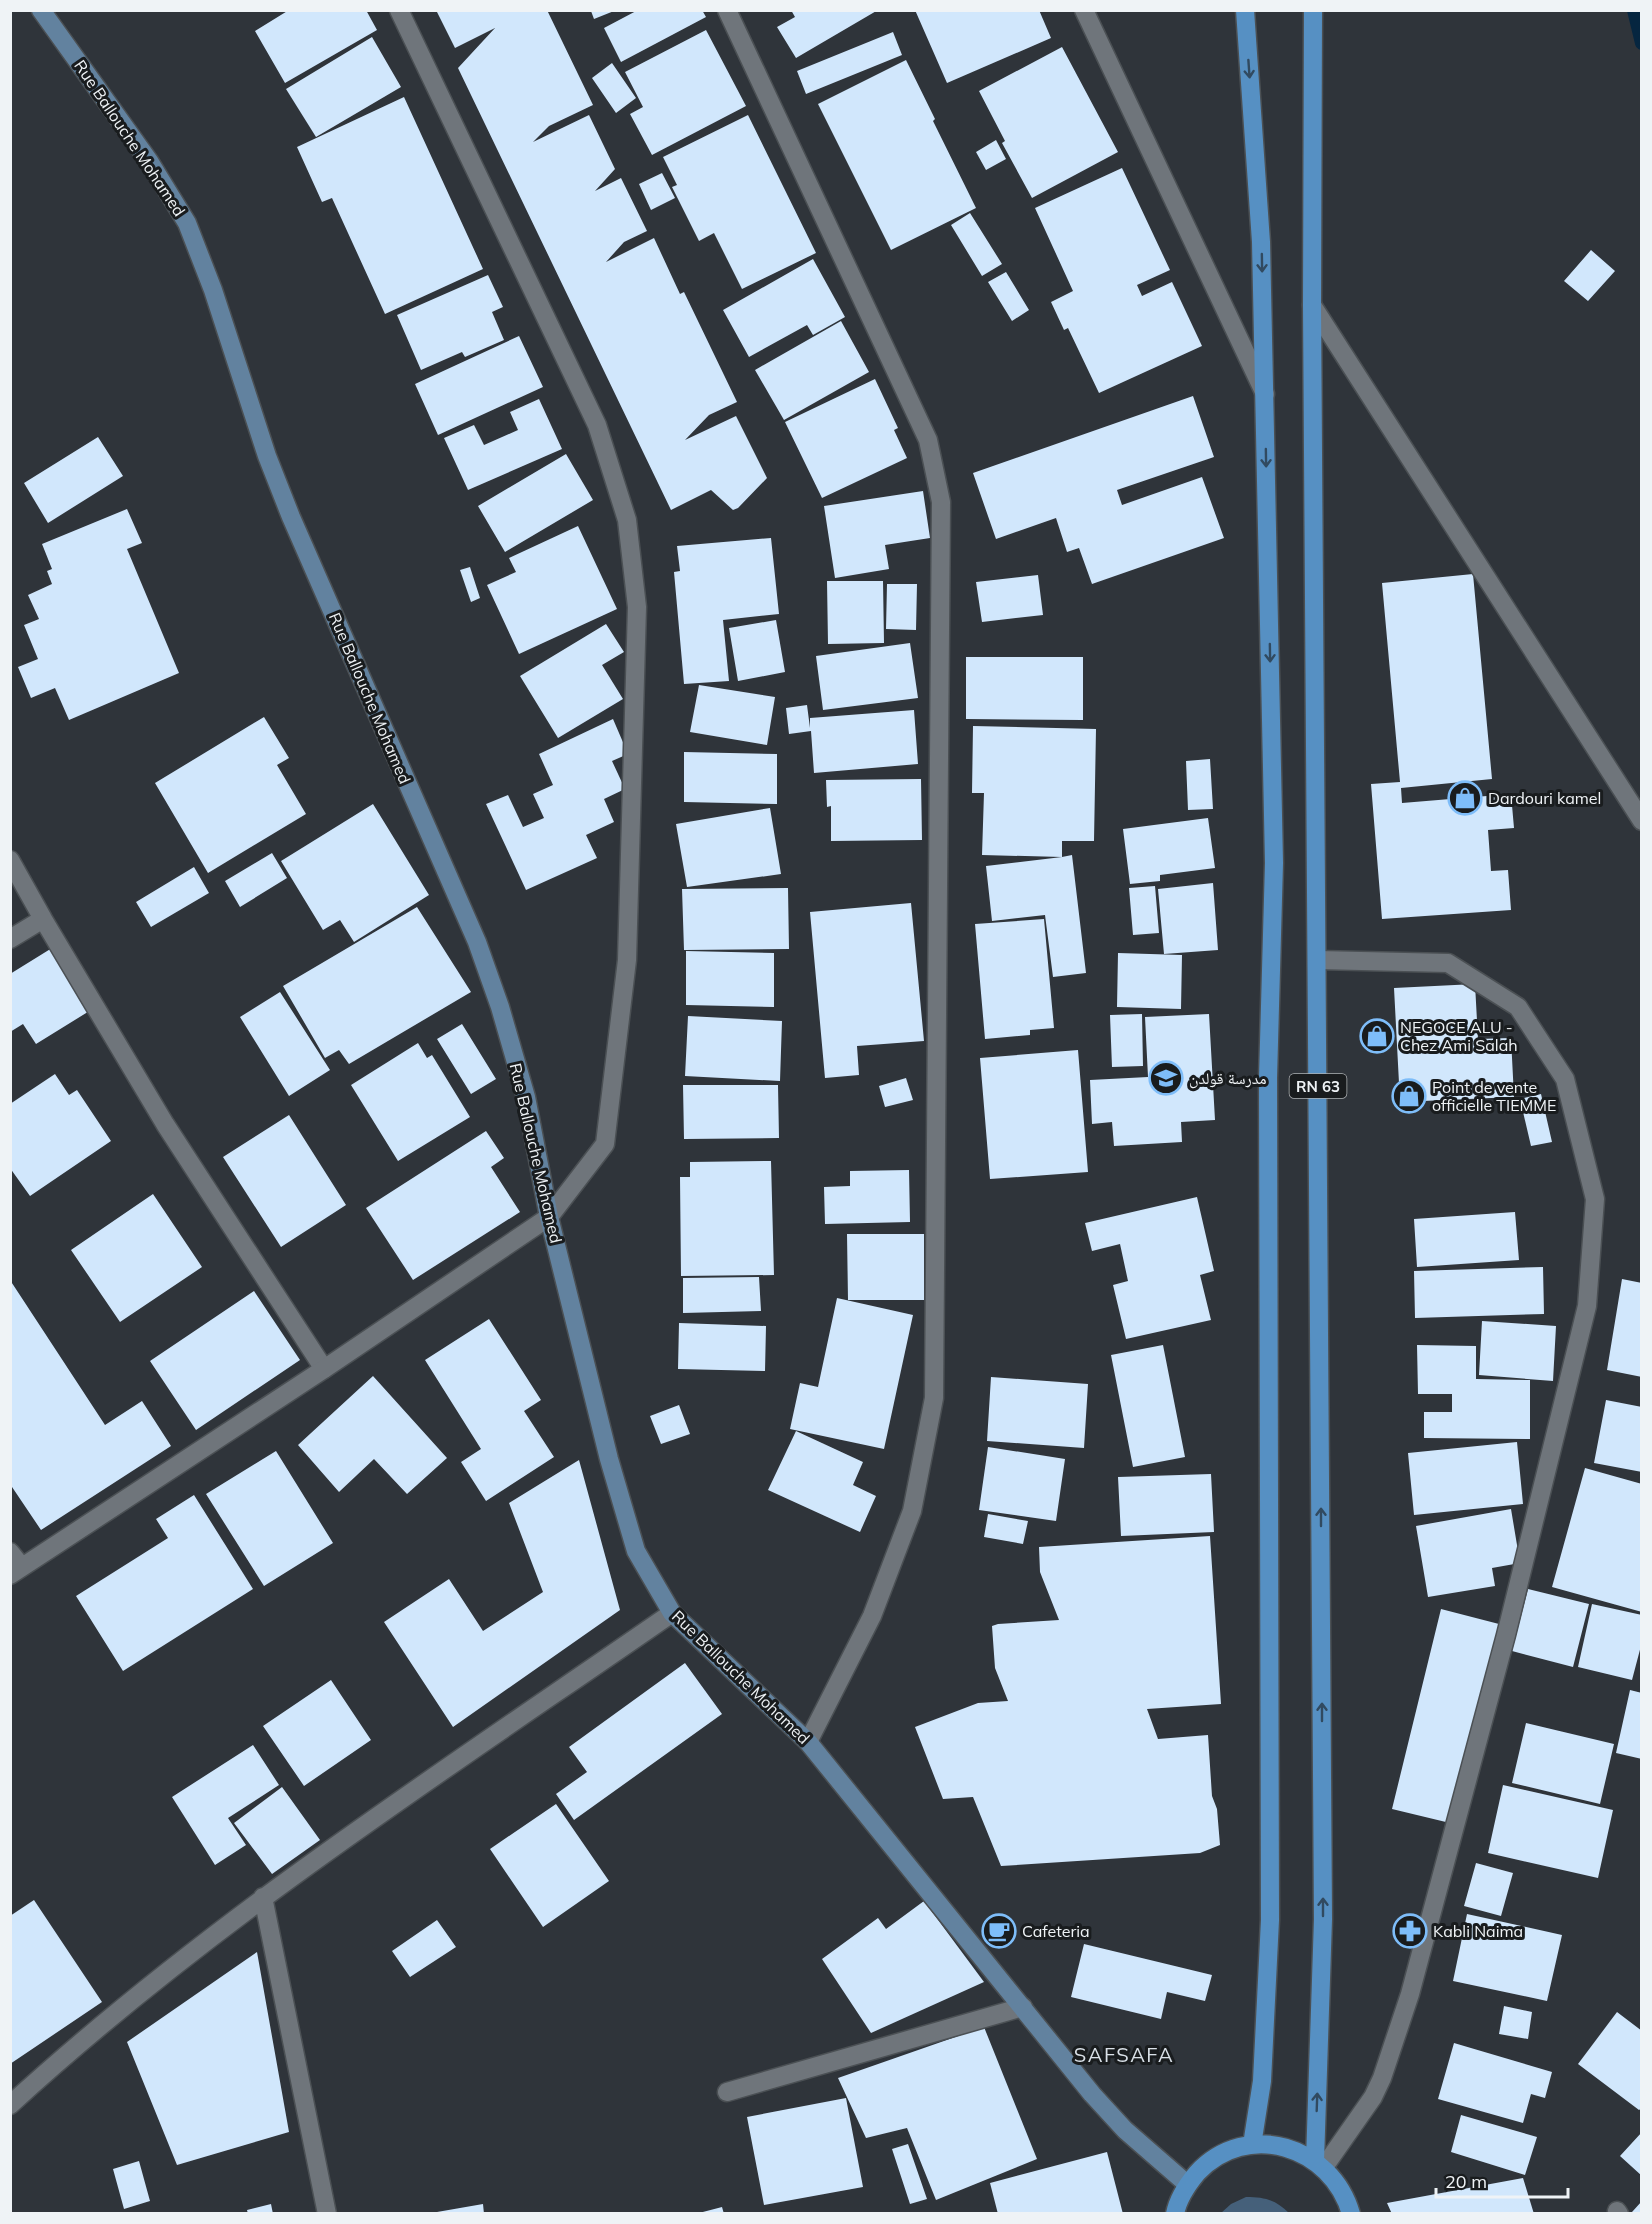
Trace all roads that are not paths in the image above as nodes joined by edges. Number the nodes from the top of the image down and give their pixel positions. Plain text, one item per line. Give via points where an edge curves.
1 (41, 10) edge
2 (399, 10) edge
3 (727, 10) edge
4 (1084, 10) edge
5 (1245, 10) edge
6 (1313, 10) edge
7 (1312, 305) junction
8 (1264, 394) junction
9 (1641, 821) edge
10 (10, 860) edge
11 (43, 919) junction
12 (10, 939) edge
13 (1318, 960) junction
14 (549, 1217) junction
15 (324, 1370) junction
16 (10, 1552) edge
17 (16, 1571) edge
18 (672, 1612) junction
19 (808, 1743) junction
20 (263, 1897) junction
21 (1023, 2007) junction
22 (727, 2092) dead end
23 (10, 2105) edge
24 (1252, 2145) junction
25 (1319, 2164) junction
26 (1187, 2184) junction
27 (327, 2214) edge
28 (1175, 2214) edge
29 (1351, 2214) edge

1 - 14 street, Rue Ballouche Mohamed via 149,161 188,223 291,517 477,942 526,1097
2 - 14 street via 597,426 627,520 637,607 627,960 605,1144
3 - 19 street via 928,440 941,502 934,1398 912,1510 872,1616
4 - 8 street
5 -> 8 main road, RN 63 via 1261,242
6 - 7 main road, RN 63
7 - 9 street
7 - 13 main road, RN 63
8 -> 24 main road, RN 63 via 1274,863 1268,1078 1270,1920 1262,2081
10 - 11 street
11 - 12 street
11 - 15 street via 165,1124
25 -> 13 main road, RN 63 via 1323,1919
13 - 25 street via 1448,963 1518,1008 1565,1079 1595,1199 1587,1306 1506,1635 1410,1994 1373,2097
14 - 15 street
14 - 18 street, Rue Ballouche Mohamed via 636,1551
15 - 17 street
16 - 17 street
18 - 19 street, Rue Ballouche Mohamed
18 - 20 street
19 - 21 street, Rue Ballouche Mohamed
20 - 23 street via 69,2051
20 - 27 street
21 - 22 street
21 - 26 street, Rue Ballouche Mohamed via 1125,2130
24 - 25 main road via 1274,2144 1296,2150
24 - 26 main road via 1227,2151 1205,2165
25 - 29 main road via 1337,2182
26 - 28 main road

